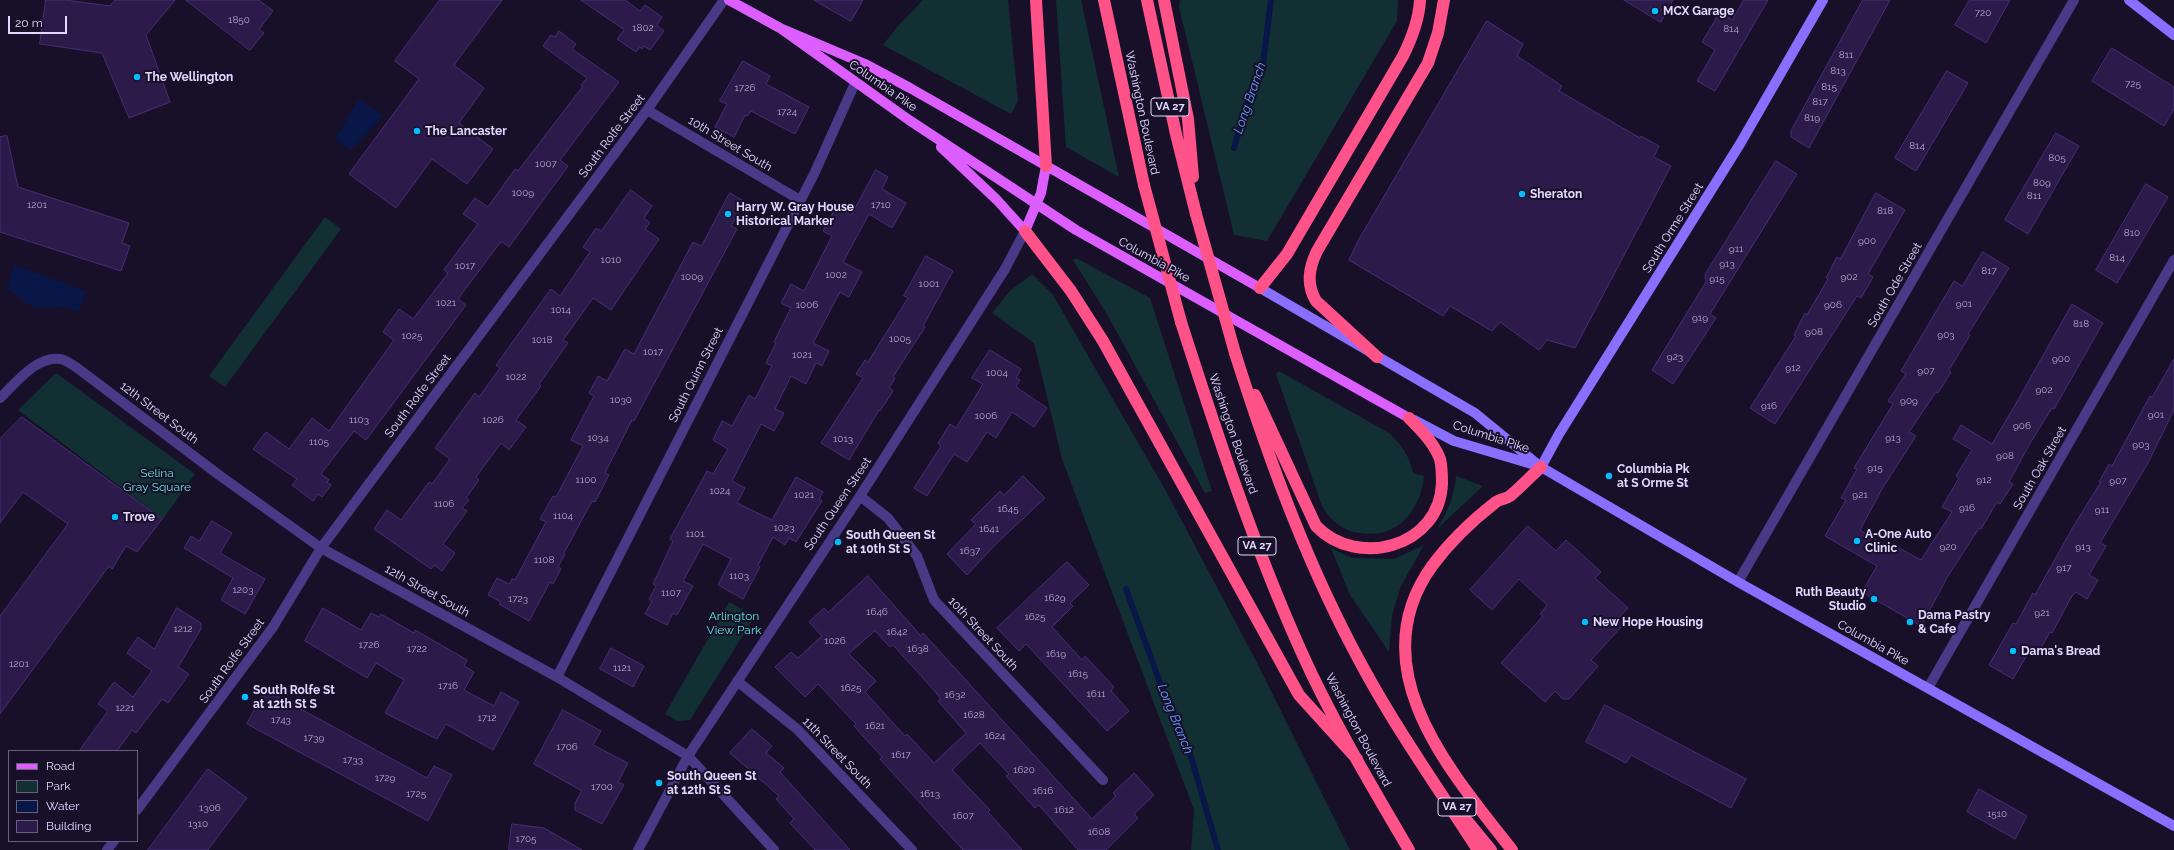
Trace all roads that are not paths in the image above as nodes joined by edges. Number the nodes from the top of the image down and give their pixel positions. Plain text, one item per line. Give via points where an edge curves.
1 (724, 0) edge
2 (729, 0) edge
3 (1036, 0) edge
4 (1104, 0) edge
5 (1147, 0) edge
6 (1164, 0) edge
7 (1420, 0) edge
8 (1444, 0) edge
9 (1823, 0) edge
10 (2074, 0) edge
11 (2129, 0) edge
12 (780, 28) junction
13 (2174, 35) edge
14 (855, 83) junction
15 (647, 110) junction
16 (909, 120) junction
17 (1046, 166) junction
18 (800, 200) junction
19 (1037, 205) junction
20 (1196, 214) junction
21 (1025, 231) junction
22 (2174, 260) edge
23 (1260, 288) junction
24 (1235, 353) junction
25 (1377, 358) junction
26 (0, 398) edge
27 (1409, 418) junction
28 (1541, 467) junction
29 (860, 496) junction
30 (321, 548) junction
31 (1738, 582) junction
32 (557, 677) junction
33 (736, 681) junction
34 (1928, 688) junction
35 (688, 756) junction
36 (1357, 759) junction
37 (1422, 765) junction
38 (1103, 780) dead end
39 (138, 809) edge
40 (2174, 826) edge
41 (1399, 833) junction
42 (113, 842) edge
43 (107, 850) edge
44 (638, 850) edge
45 (774, 850) edge
46 (912, 850) edge
47 (1404, 850) edge
48 (1409, 850) edge
49 (1478, 850) edge
50 (1491, 850) edge
51 (1512, 850) edge

1 - 15 street, South Rolfe Street
2 - 12 main road, Columbia Pike
3 - 17 highway
4 - 36 highway, Washington Boulevard / VA 27, bridge via 1144,185 1181,322 1223,452 1273,585 1302,653
5 - 20 highway, VA 27
6 - 20 highway via 1188,119
7 - 23 highway via 1415,29 1403,56 1290,248
8 - 25 highway via 1438,33 1428,63 1310,267 1310,289 1316,301
9 - 28 main road, South Orme Street via 1740,144
10 - 31 street, South Ode Street
11 - 13 main road
12 - 14 main road, Columbia Pike
12 - 17 main road, Columbia Pike via 865,64
14 - 16 main road, Columbia Pike
14 - 18 street, South Quinn Street
15 - 18 street, 10th Street South
15 - 30 street, South Rolfe Street
16 - 19 main road, Columbia Pike
16 - 21 main road via 972,176
17 - 19 main road, South Queen Street
17 - 23 main road, Columbia Pike
18 - 32 street, South Quinn Street
19 - 21 main road, South Queen Street
19 - 27 main road, Columbia Pike via 1076,230
20 - 24 highway, VA 27, bridge
21 - 29 street, South Queen Street via 1005,269
21 - 36 highway via 1071,291 1103,341 1299,695
22 - 34 street, South Oak Street
23 - 25 main road, Columbia Pike
24 - 27 highway via 1311,517 1323,533 1342,544 1365,549 1393,545 1407,539 1423,527 1435,510 1442,490 1440,460 1424,433
24 - 37 highway, VA 27 via 1275,475 1316,574 1371,682
25 - 28 main road, Columbia Pike via 1475,414
26 - 30 street, 12th Street South via 44,360 60,358 76,367
27 - 28 main road, Columbia Pike via 1454,441
28 - 31 main road, Columbia Pike
28 - 51 highway via 1509,497 1498,501 1486,511 1432,566 1416,595 1410,613 1406,643 1412,696 1425,726 1444,758
29 - 33 street, South Queen Street
29 - 38 street, 10th Street South via 888,518 917,556 934,600
30 - 32 street, 12th Street South
30 - 39 street, South Rolfe Street via 273,627
31 - 34 main road, Columbia Pike
32 - 35 street, 12th Street South
33 - 35 street, South Queen Street
33 - 46 street, 11th Street South via 797,729
34 - 40 main road, Columbia Pike
35 - 44 street, South Queen Street
35 - 45 street, 12th Street South
36 - 41 highway, Washington Boulevard / VA 27
37 - 49 highway
37 - 50 highway, VA 27
41 - 47 highway
41 - 48 highway, Washington Boulevard / VA 27
42 - 43 street

